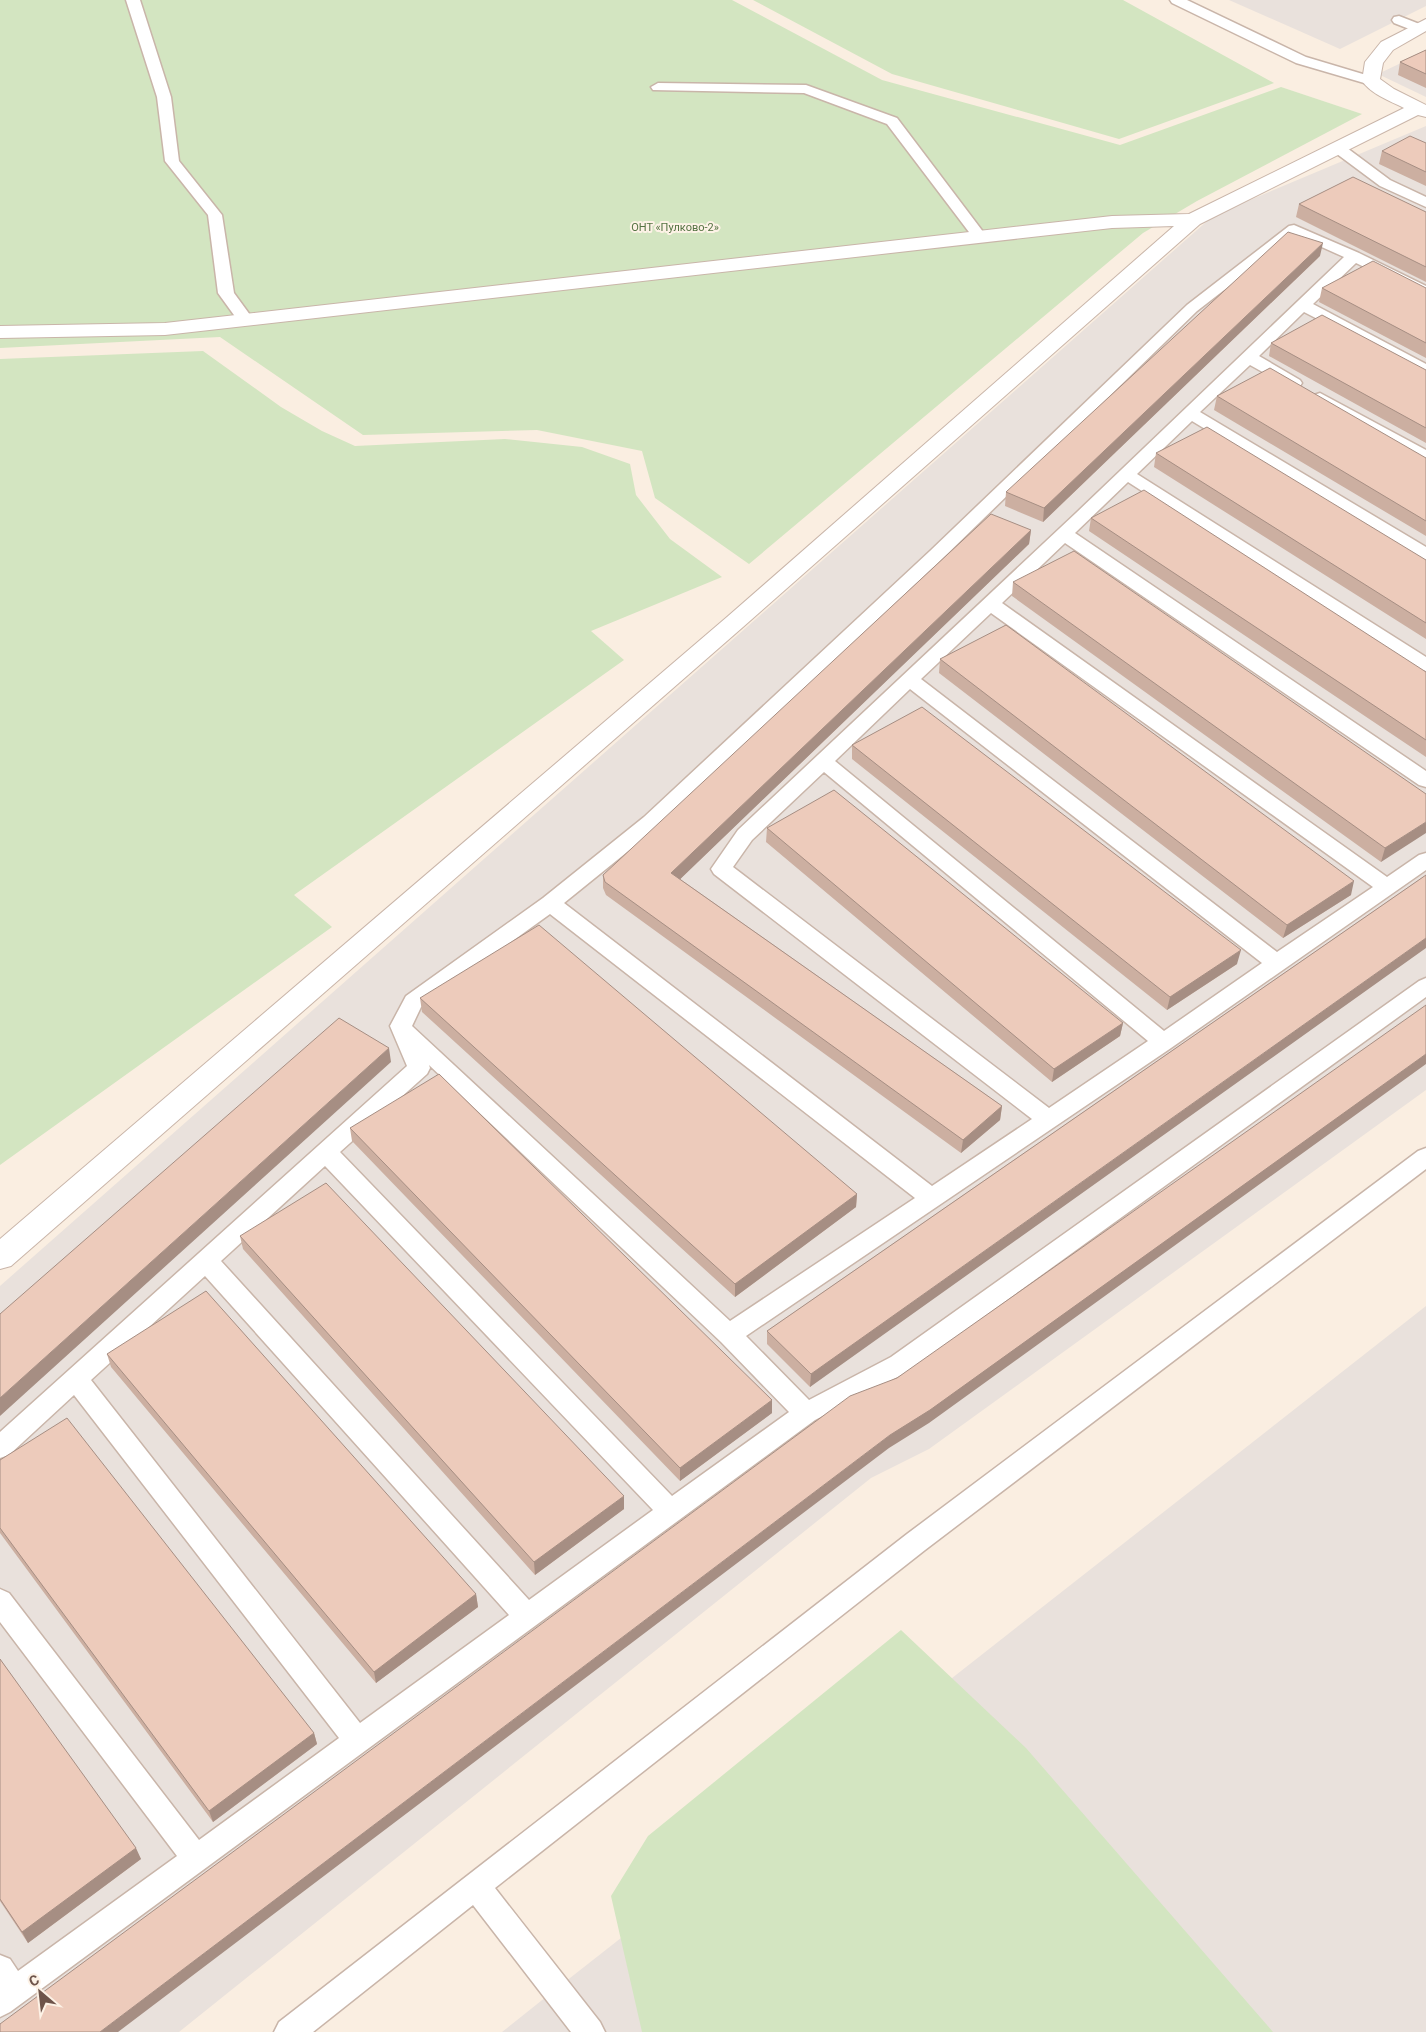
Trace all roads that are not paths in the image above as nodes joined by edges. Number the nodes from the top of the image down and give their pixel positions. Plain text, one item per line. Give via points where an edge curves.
1 (132, 0) edge
2 (1177, 0) edge
3 (1399, 20) dead end
4 (1422, 26) edge
5 (1371, 80) junction
6 (658, 87) dead end
7 (1422, 110) edge
8 (1338, 148) junction
9 (1426, 202) edge
10 (1193, 220) junction
11 (980, 237) junction
12 (1354, 256) junction
13 (1426, 292) edge
14 (1302, 305) junction
15 (245, 319) junction
16 (0, 332) edge
17 (1248, 357) junction
18 (1426, 370) edge
19 (1190, 413) junction
20 (1426, 457) edge
21 (1126, 474) junction
22 (1064, 534) junction
23 (1426, 555) edge
24 (990, 603) junction
25 (1426, 665) edge
26 (910, 679) junction
27 (824, 761) junction
28 (1426, 780) edge
29 (1426, 860) edge
30 (1387, 887) junction
31 (550, 903) junction
32 (1277, 963) junction
33 (1426, 986) edge
34 (401, 1026) junction
35 (1162, 1042) junction
36 (1048, 1119) junction
37 (325, 1151) junction
38 (1426, 1157) edge
39 (931, 1198) junction
40 (0, 1258) edge
41 (206, 1260) junction
42 (729, 1335) junction
43 (75, 1378) junction
44 (806, 1413) junction
45 (0, 1447) edge
46 (670, 1512) junction
47 (0, 1601) edge
48 (527, 1616) junction
49 (358, 1741) junction
50 (196, 1859) junction
51 (476, 1886) junction
52 (5, 1987) edge
53 (289, 2032) edge
54 (590, 2032) edge

1 - 15 lane via 164,97 172,161 214,215 226,293
2 - 5 lane via 1301,60
3 - 4 lane
4 - 5 street via 1387,46 1374,62
5 - 7 street via 1388,93
6 - 11 lane via 806,90 892,122
7 - 8 street
8 - 9 lane via 1385,183
8 - 10 street
10 - 11 street via 1112,222
10 - 40 street via 750,609
11 - 15 street
12 - 13 lane
12 - 14 lane
12 - 31 lane via 1294,229 1192,308 936,556 651,822
14 - 17 lane
14 - 18 lane
15 - 16 street via 165,329
17 - 19 lane
17 - 20 lane
19 - 21 lane
19 - 23 lane
21 - 22 lane
21 - 25 lane
22 - 24 lane
22 - 28 lane
24 - 26 lane
24 - 30 lane
26 - 27 lane
26 - 32 lane
27 - 35 lane
27 - 36 lane via 745,835 721,869
29 - 30 lane
30 - 32 lane
31 - 34 lane via 413,1002
31 - 39 lane
32 - 35 lane
33 - 44 lane via 900,1364
34 - 37 lane via 419,1068
34 - 42 lane
35 - 36 lane
36 - 39 lane
37 - 41 lane
37 - 46 lane
38 - 51 lane via 916,1542
39 - 42 lane
41 - 43 lane
41 - 48 lane
42 - 44 lane
43 - 45 lane
43 - 49 lane
44 - 46 lane
46 - 48 lane
47 - 50 lane
48 - 49 lane
49 - 50 lane
50 - 52 lane
51 - 53 lane
51 - 54 lane

